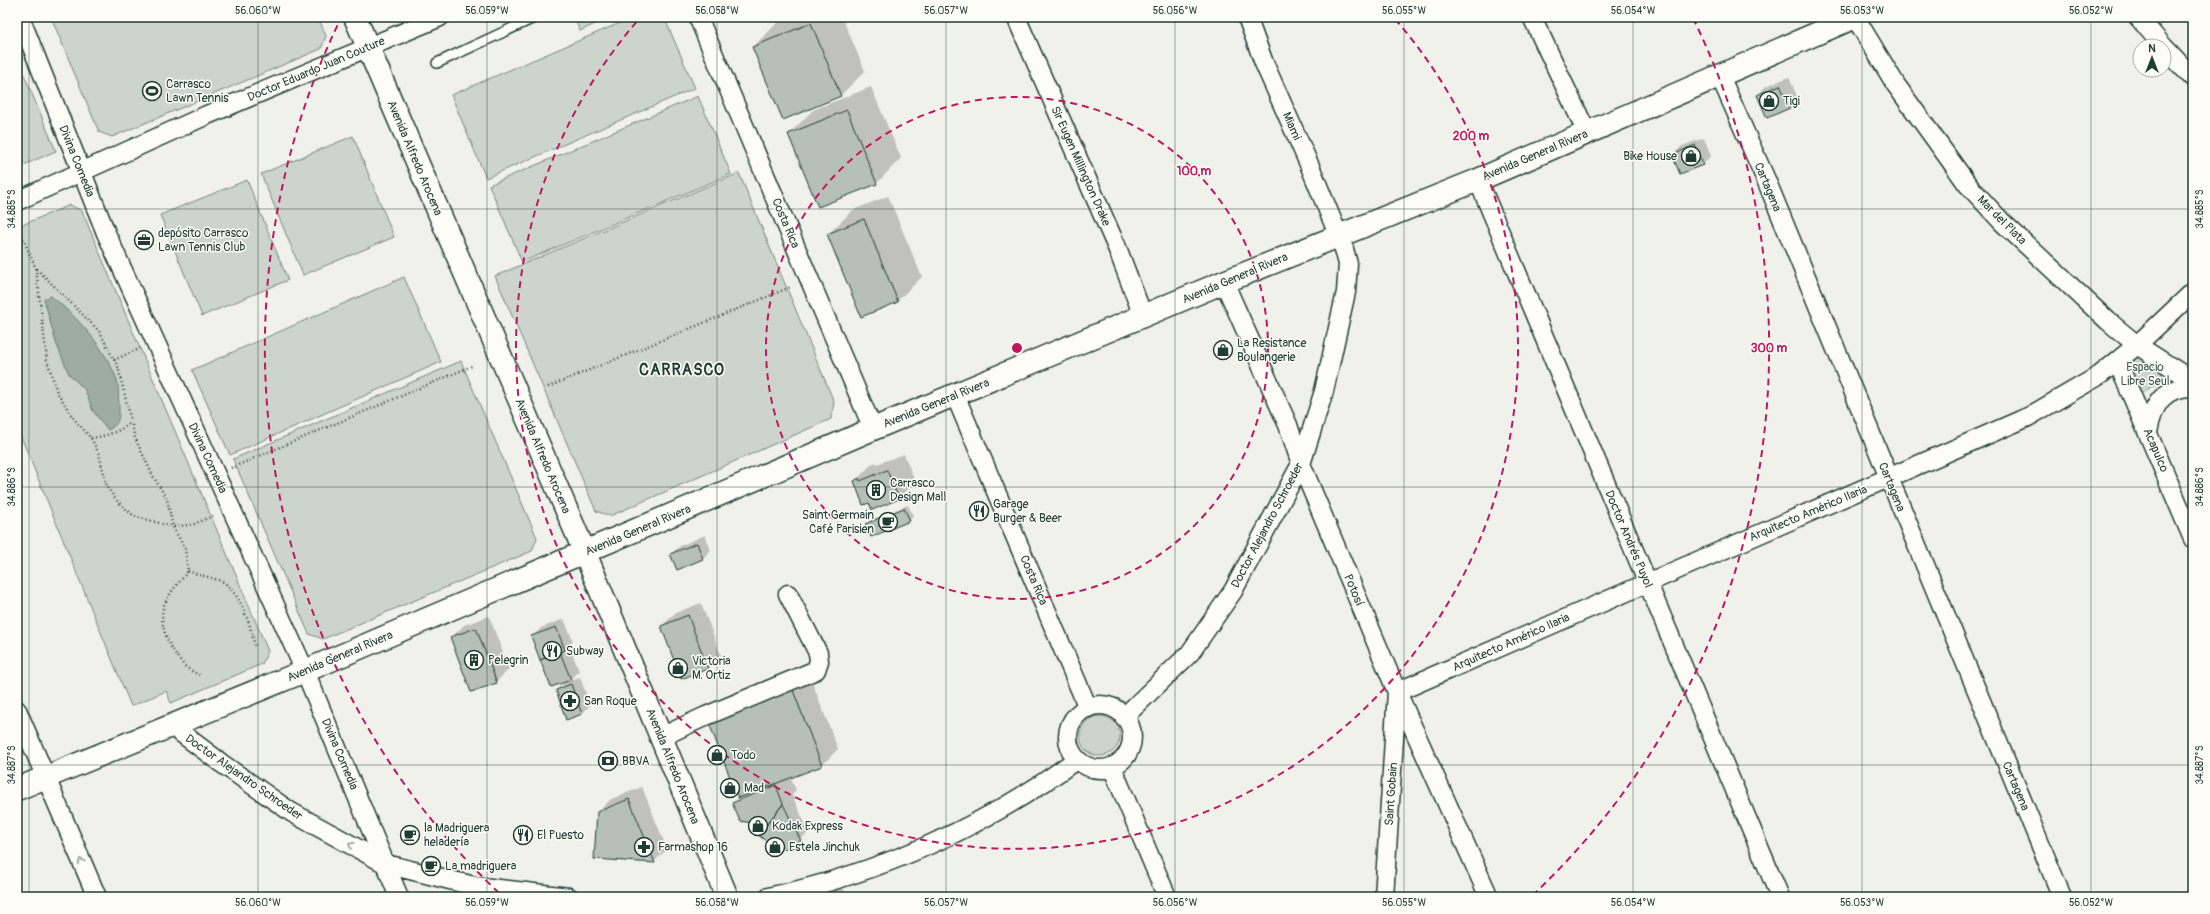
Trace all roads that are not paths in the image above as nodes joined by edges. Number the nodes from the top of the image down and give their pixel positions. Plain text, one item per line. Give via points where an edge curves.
1 (20, 17) edge
2 (355, 17) edge
3 (440, 17) edge
4 (536, 17) edge
5 (698, 17) edge
6 (1016, 17) edge
7 (1247, 17) edge
8 (1532, 17) edge
9 (1855, 17) edge
10 (2138, 17) edge
11 (2157, 38) edge
12 (368, 48) junction
13 (2172, 55) edge
14 (437, 63) dead end
15 (1720, 76) junction
16 (2193, 78) edge
17 (1587, 133) junction
18 (81, 170) junction
19 (1478, 180) junction
20 (17, 201) edge
21 (1338, 236) junction
22 (1224, 282) junction
23 (2193, 292) edge
24 (1143, 316) junction
25 (2137, 345) junction
26 (2117, 361) junction
27 (2193, 381) edge
28 (2193, 387) edge
29 (955, 395) junction
30 (873, 428) junction
31 (2148, 432) junction
32 (1301, 464) junction
33 (1888, 479) junction
34 (2193, 539) edge
35 (585, 553) junction
36 (1647, 583) junction
37 (788, 594) dead end
38 (305, 671) junction
39 (1397, 692) junction
40 (1088, 708) junction
41 (17, 710) edge
42 (1124, 717) junction
43 (172, 726) junction
44 (661, 737) junction
45 (1077, 759) junction
46 (1112, 767) junction
47 (45, 777) junction
48 (17, 789) edge
49 (386, 864) junction
50 (97, 897) edge
51 (400, 897) edge
52 (569, 897) edge
53 (727, 897) edge
54 (768, 897) edge
55 (1167, 897) edge
56 (1384, 897) edge
57 (1489, 897) edge
58 (1780, 897) edge
59 (2062, 897) edge

1 - 18 street, Divina Comedia
2 - 12 main road, Avenida Alfredo Arocena
3 - 12 street, Doctor Eduardo Juan Couture
4 - 14 lane
5 - 30 street, Costa Rica
6 - 24 street, Sir Eugen Millington Drake via 1118,250
7 - 21 street, Miami
8 - 17 street
9 - 15 main road, Avenida General Rivera
9 - 25 street, Mar del Plata via 1896,85 1968,185 2002,222
10 - 11 street
12 - 18 street, Doctor Eduardo Juan Couture
12 - 35 main road, Avenida Alfredo Arocena
13 - 16 street
15 - 17 main road, Avenida General Rivera
15 - 33 street, Cartagena via 1767,182
17 - 19 main road, Avenida General Rivera
18 - 20 street, Doctor Eduardo Juan Couture
18 - 38 street, Divina Comedia via 106,233
19 - 21 main road, Avenida General Rivera
19 - 36 street, Doctor Andrés Puyol
21 - 22 main road, Avenida General Rivera
21 - 32 street, Doctor Alejandro Schroeder via 1348,264 1346,292 1324,391
22 - 24 main road, Avenida General Rivera
22 - 32 street, Potosí via 1288,426
23 - 25 street, Arquitecto Américo Ilaria
24 - 29 main road, Avenida General Rivera
25 - 26 street, Arquitecto Américo Ilaria
25 - 27 street, Mar del Plata
26 - 31 street, Acapulco
26 - 33 street, Arquitecto Américo Ilaria via 2100,375 2028,417
28 - 31 street via 2176,388 2161,400 2151,418
29 - 30 main road, Avenida General Rivera
29 - 40 street, Costa Rica
30 - 35 main road, Avenida General Rivera
31 - 34 street, Acapulco
32 - 39 street, Potosí
32 - 42 street, Doctor Alejandro Schroeder via 1233,591 1190,654
33 - 36 street, Arquitecto Américo Ilaria
33 - 59 street, Cartagena
35 - 38 main road, Avenida General Rivera
35 - 44 main road, Avenida Alfredo Arocena
36 - 39 street, Arquitecto Américo Ilaria
36 - 58 street, Doctor Andrés Puyol
37 - 44 street via 818,653 816,670
38 - 43 main road, Avenida General Rivera
38 - 49 street, Divina Comedia
39 - 56 street, Saint Gobain
39 - 57 street, Potosí
40 - 42 street via 1108,706
40 - 45 street via 1074,719 1068,735 1070,748
41 - 47 street
42 - 46 street via 1131,730 1131,745 1124,758
43 - 47 main road, Avenida General Rivera
49 -> 43 street, Doctor Alejandro Schroeder via 291,812
44 - 53 main road, Avenida Alfredo Arocena
45 - 46 street via 1097,769
45 - 54 street via 1044,784 973,824 887,862 801,890
46 - 55 street
47 - 48 main road, Avenida General Rivera
50 -> 47 street
49 - 51 street, Divina Comedia
49 - 52 street, Doctor Alejandro Schroeder via 474,886

